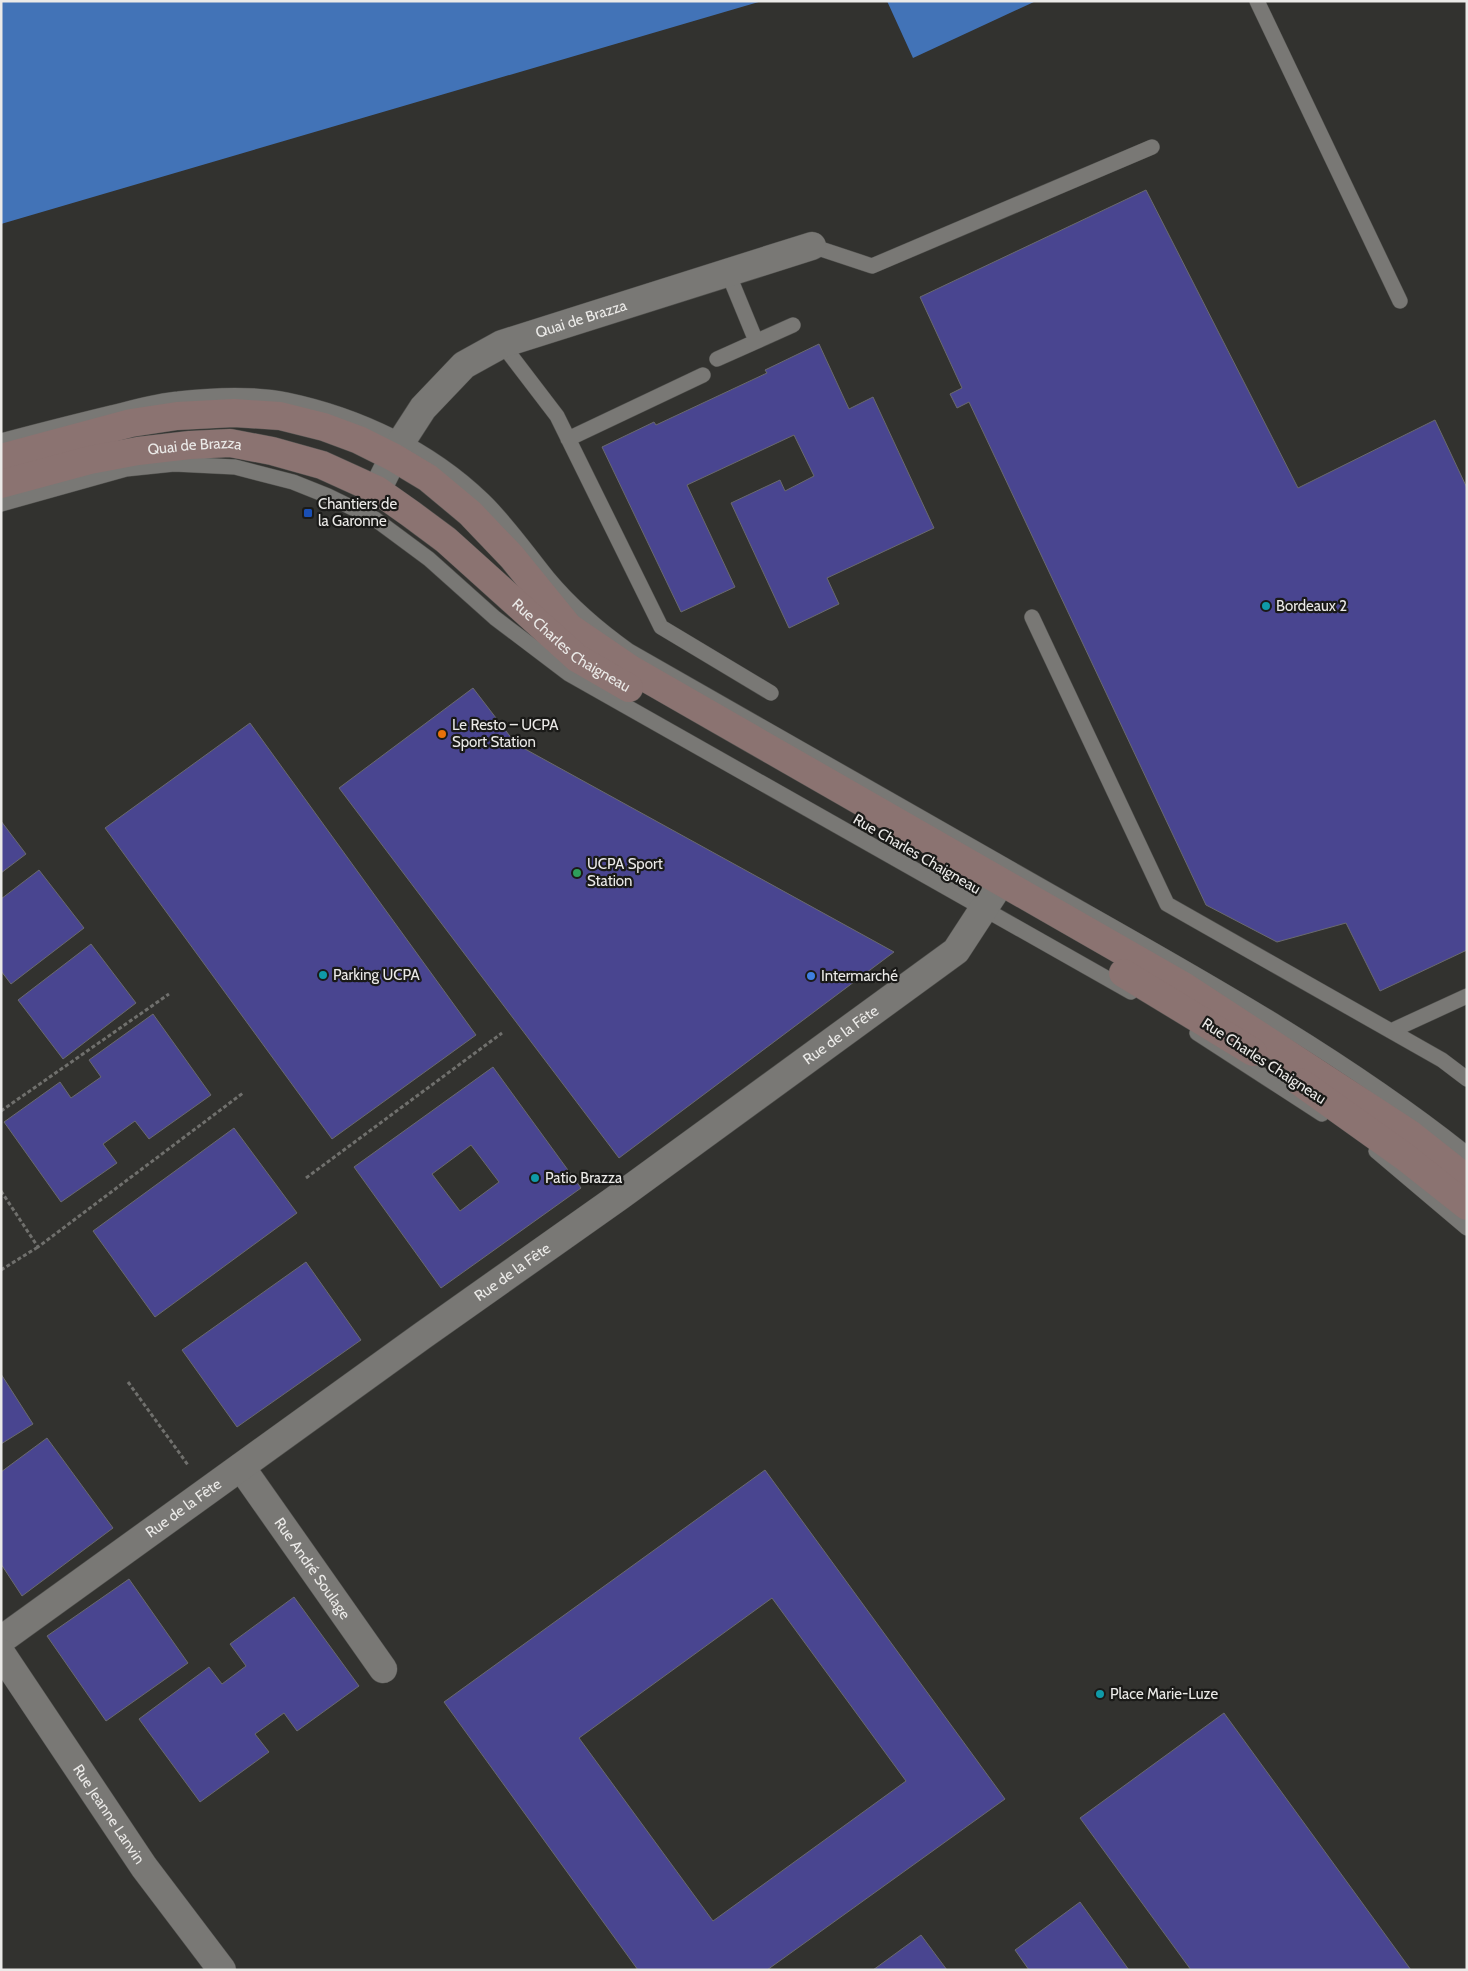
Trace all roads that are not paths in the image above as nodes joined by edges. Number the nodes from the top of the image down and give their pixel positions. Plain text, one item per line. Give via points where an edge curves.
1 (1257, 1) edge
2 (1152, 147) dead end
3 (812, 246) joint
4 (728, 273) junction
5 (1400, 301) dead end
6 (793, 324) dead end
7 (756, 341) junction
8 (502, 344) junction
9 (717, 359) dead end
10 (702, 375) dead end
11 (568, 439) junction
12 (1, 441) edge
13 (398, 449) junction
14 (1, 458) edge
15 (1, 484) edge
16 (377, 490) junction
17 (1, 504) edge
18 (1032, 617) dead end
19 (771, 692) dead end
20 (992, 896) junction
21 (1467, 996) edge
22 (1391, 1031) junction
23 (1467, 1079) edge
24 (1467, 1154) edge
25 (1467, 1179) edge
26 (1467, 1206) edge
27 (1467, 1228) edge
28 (241, 1467) junction
29 (1, 1640) edge
30 (1, 1654) edge
31 (383, 1669) dead end
32 (222, 1970) edge

1 - 5 lane
2 - 3 lane via 872,266
3 - 4 street, Quai de Brazza
4 - 7 lane
4 - 8 street, Quai de Brazza
6 - 7 lane
7 - 9 lane
8 - 11 lane via 557,416
8 - 13 street, Quai de Brazza via 464,365 423,408
10 - 11 lane
11 - 19 lane via 661,626
12 - 13 lane via 176,399 230,395 286,400 314,407 370,426
13 - 14 main road, Quai de Brazza via 280,416 234,413 177,416 131,424
13 - 16 street, Quai de Brazza
13 - 20 main road, Rue Charles Chaigneau via 470,513 512,557 569,627
13 - 24 lane via 438,462 483,500 586,619 629,652 1192,972 1331,1057
15 - 16 main road, Quai de Brazza via 138,451 230,443 322,465
16 - 20 main road, Rue Charles Chaigneau via 446,540 576,658
17 - 20 lane via 126,470 174,464 235,467 294,482 375,519 569,674
18 - 22 lane via 1166,904
20 - 25 main road, Rue Charles Chaigneau via 1193,992 1410,1134
20 - 26 main road, Rue Charles Chaigneau via 1137,980 1296,1080 1405,1156
20 - 27 lane via 1140,997 1360,1138
20 - 28 street, Rue de la Fête via 956,952
21 - 22 lane
22 - 23 lane via 1442,1060
28 - 29 street, Rue de la Fête
28 - 31 street, Rue André Soulage
30 - 32 street, Rue Jeanne Lanvin via 144,1866

